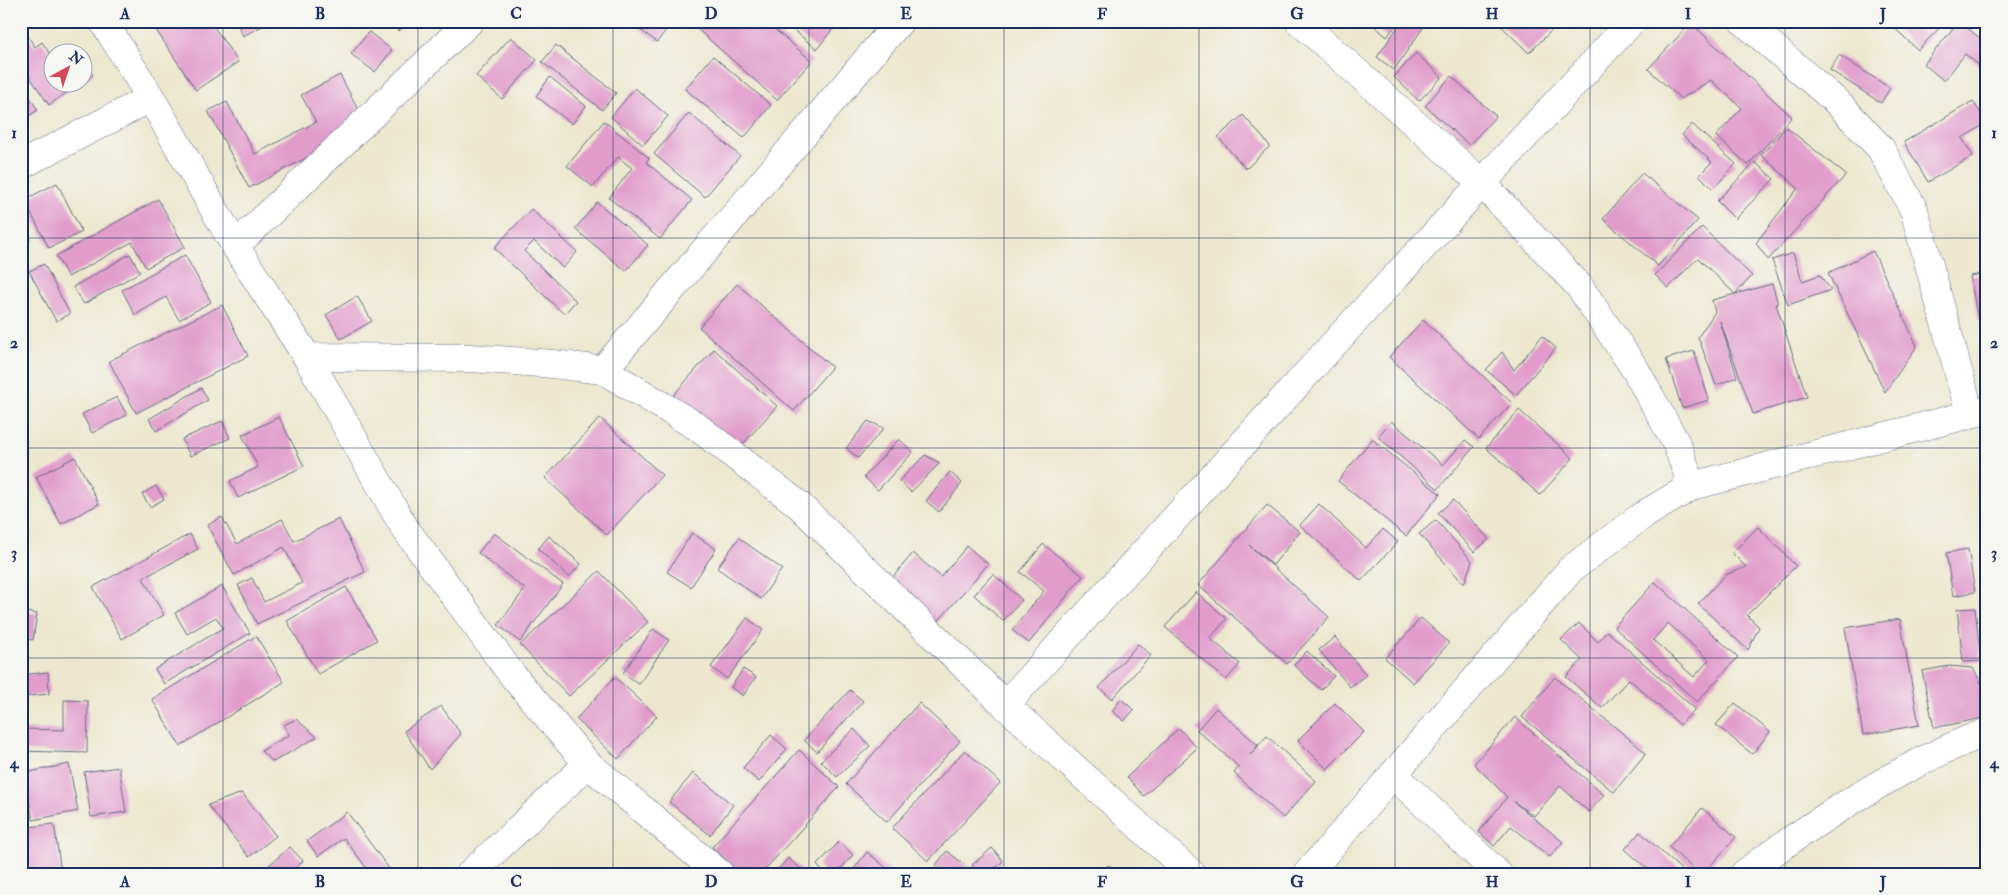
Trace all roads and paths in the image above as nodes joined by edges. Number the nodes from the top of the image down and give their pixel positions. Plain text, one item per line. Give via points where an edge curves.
1 (103, 21) edge
2 (470, 21) edge
3 (900, 21) edge
4 (1298, 21) edge
5 (1632, 21) edge
6 (1744, 21) edge
7 (151, 98) junction
8 (21, 165) edge
9 (1482, 183) junction
10 (235, 246) junction
11 (307, 357) junction
12 (603, 370) junction
13 (1978, 412) edge
14 (1692, 486) junction
15 (1005, 705) junction
16 (1987, 732) edge
17 (588, 764) junction
18 (1393, 774) junction
19 (470, 874) edge
20 (720, 874) edge
21 (1192, 874) edge
22 (1307, 874) edge
23 (1498, 874) edge
24 (1744, 874) edge

1 - 7 street
2 - 10 street
3 - 12 street
4 - 9 street
5 - 9 street
6 - 13 street via 1838,103 1881,149 1914,210
7 - 8 street
7 - 10 street
9 - 14 street via 1579,286 1635,369 1677,445
9 - 15 street
10 - 11 street
11 - 12 street via 470,358
11 - 17 street via 404,527 513,676
12 - 15 street via 696,426 798,504
13 - 14 street
14 - 18 street via 1642,516 1570,569
15 - 21 street
16 - 24 street via 1890,776 1777,848
17 - 19 street
17 - 20 street
18 - 22 street
18 - 23 street

